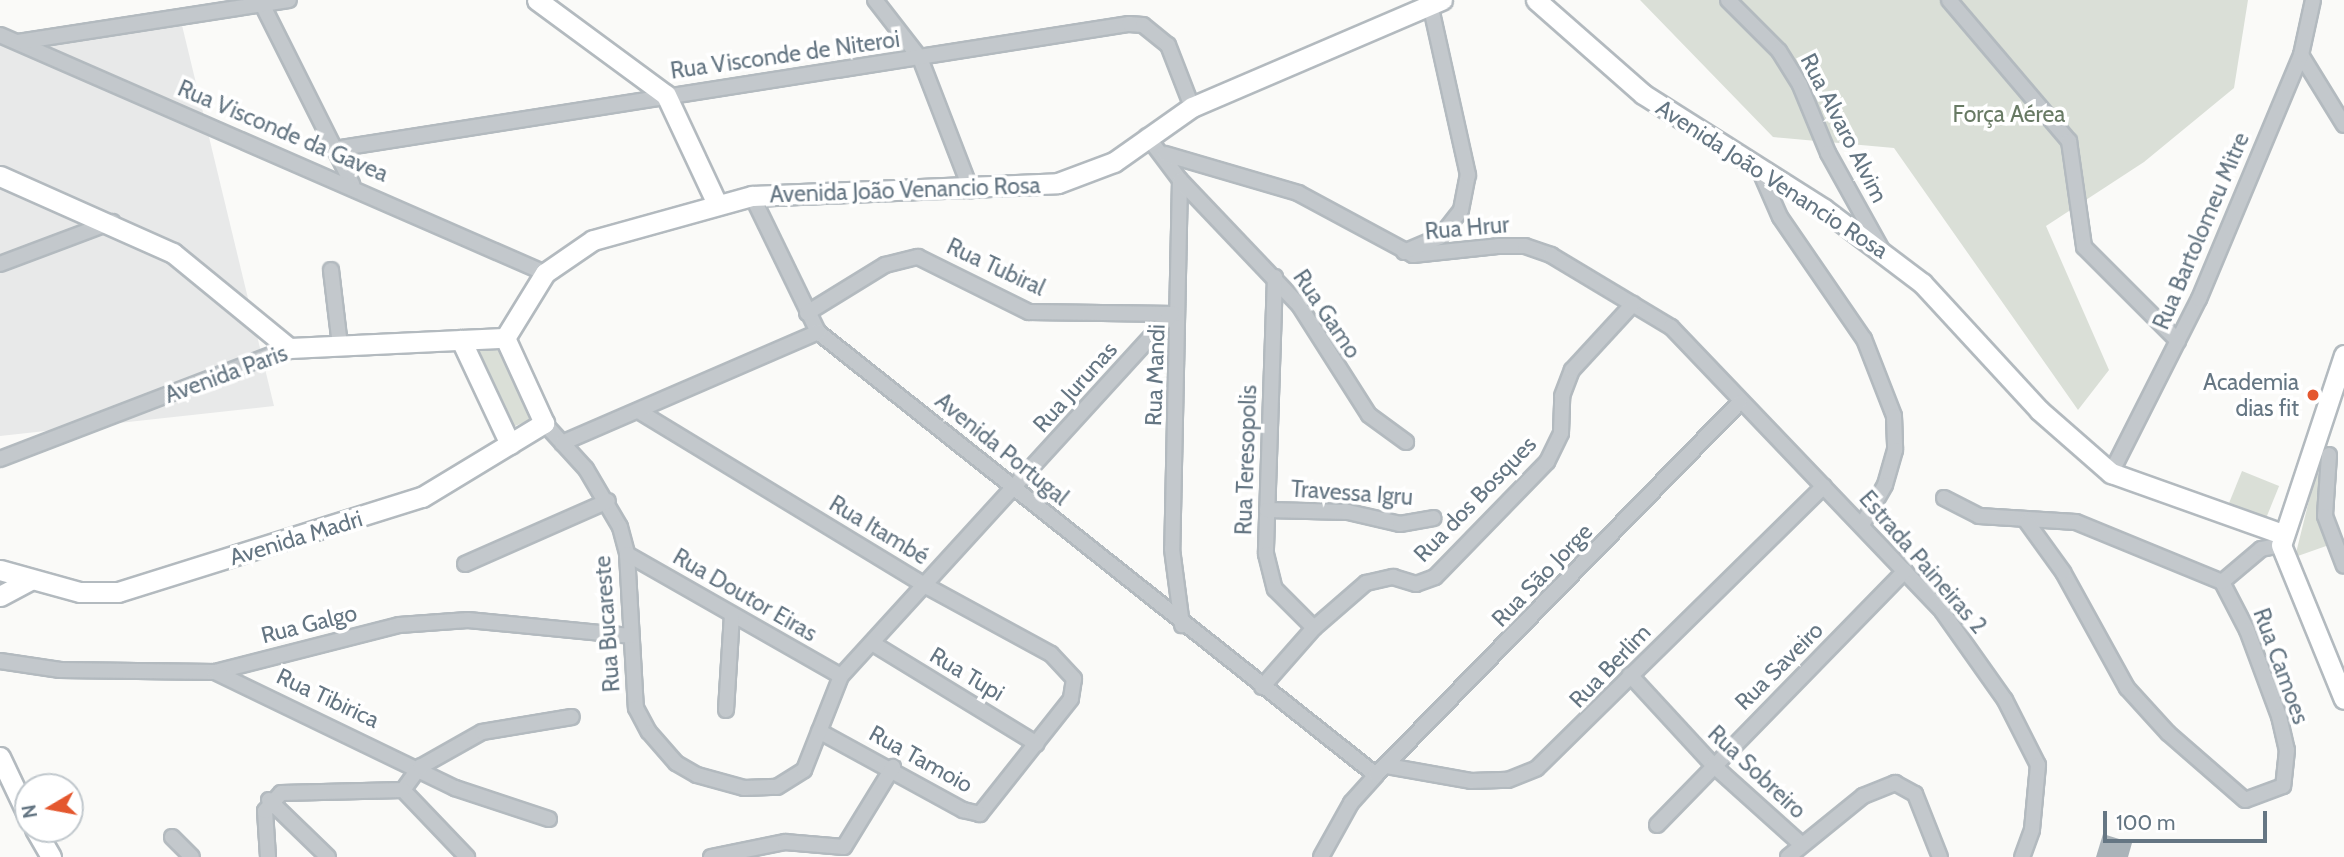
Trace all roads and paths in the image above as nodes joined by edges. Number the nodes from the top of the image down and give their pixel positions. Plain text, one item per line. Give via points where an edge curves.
1 (289, 0) edge
2 (537, 0) edge
3 (875, 0) edge
4 (1536, 0) edge
5 (1728, 0) edge
6 (1950, 0) edge
7 (2313, 0) edge
8 (261, 2) edge
9 (1425, 3) edge
10 (0, 36) edge
11 (17, 43) junction
12 (2301, 55) junction
13 (920, 58) junction
14 (666, 95) junction
15 (1192, 107) junction
16 (2344, 125) edge
17 (1147, 136) junction
18 (335, 149) junction
19 (1165, 154) junction
20 (1759, 169) junction
21 (0, 176) edge
22 (1180, 180) junction
23 (352, 184) junction
24 (971, 190) junction
25 (752, 196) junction
26 (717, 204) junction
27 (113, 222) junction
28 (1882, 251) junction
29 (1403, 252) junction
30 (0, 264) edge
31 (331, 270) dead end
32 (545, 273) junction
33 (1275, 277) junction
34 (1633, 304) junction
35 (807, 313) junction
36 (1176, 314) junction
37 (818, 332) junction
38 (505, 338) junction
39 (461, 340) junction
40 (2178, 341) junction
41 (340, 345) junction
42 (289, 348) junction
43 (2343, 358) edge
44 (1739, 403) junction
45 (640, 412) junction
46 (544, 423) junction
47 (1406, 442) dead end
48 (562, 443) junction
49 (510, 444) junction
50 (2320, 452) junction
51 (0, 459) edge
52 (2344, 460) edge
53 (2111, 473) junction
54 (1824, 486) junction
55 (1015, 490) junction
56 (1944, 498) dead end
57 (608, 501) junction
58 (1267, 510) junction
59 (1433, 518) dead end
60 (2027, 522) junction
61 (1863, 525) junction
62 (2282, 540) junction
63 (627, 554) junction
64 (465, 564) dead end
65 (2344, 566) edge
66 (0, 570) edge
67 (1905, 571) junction
68 (30, 580) junction
69 (2222, 582) junction
70 (928, 587) junction
71 (0, 596) edge
72 (732, 615) junction
73 (1182, 625) junction
74 (1314, 628) junction
75 (630, 636) junction
76 (873, 643) junction
77 (0, 661) edge
78 (215, 672) junction
79 (1630, 674) junction
80 (841, 676) junction
81 (1262, 687) junction
82 (2344, 699) edge
83 (726, 710) dead end
84 (572, 717) dead end
85 (819, 731) junction
86 (1037, 744) junction
87 (0, 757) edge
88 (1713, 765) junction
89 (420, 767) junction
90 (893, 767) junction
91 (1381, 770) junction
92 (14, 786) edge
93 (403, 790) junction
94 (269, 800) junction
95 (549, 819) dead end
96 (1657, 825) dead end
97 (172, 837) dead end
98 (1801, 844) junction
99 (192, 857) edge
100 (268, 857) edge
101 (328, 857) edge
102 (467, 857) edge
103 (711, 857) edge
104 (1321, 857) edge
105 (1788, 857) edge
106 (1940, 857) edge
107 (2022, 857) edge

1 - 8 street
2 - 14 main road
3 - 13 street
4 - 20 main road, Avenida João Venancio Rosa via 1621,78
5 - 28 street, Rua Alvaro Alvim via 1779,51 1800,85 1828,153
6 - 40 street via 2069,141 2084,247
7 - 12 street, Rua Bartolomeu Mitre
8 - 11 street
8 - 18 street
9 - 15 main road, Avenida João Venancio Rosa
9 - 29 street via 1468,175 1461,209 1440,237
10 - 11 street, Rua Visconde da Gavea
11 - 23 street, Rua Visconde da Gavea
12 - 16 street
12 - 40 street, Rua Bartolomeu Mitre
13 - 14 street, Rua Visconde de Niteroi
13 - 15 street, Rua Visconde de Niteroi via 1143,25 1168,45
13 - 24 street
14 - 18 street, Rua Visconde de Niteroi
14 - 26 main road
15 - 17 main road, Avenida João Venancio Rosa
17 - 19 street, Rua Mandi
17 - 24 main road, Avenida João Venancio Rosa via 1114,162 1058,183
18 - 23 street
19 - 22 street, Rua Mandi
19 - 29 street, Rua Hrur via 1298,193 1339,211
20 - 28 main road, Avenida João Venancio Rosa
20 - 61 street via 1780,216 1864,339 1894,416 1892,462
21 - 27 main road
22 - 33 street, Rua Gamo
22 - 36 street, Rua Mandi
23 - 32 street, Rua Visconde da Gavea
24 - 25 main road, Avenida João Venancio Rosa
25 - 26 main road, Avenida João Venancio Rosa
25 - 35 street
26 - 32 main road, Avenida João Venancio Rosa via 593,240
27 - 30 street
27 - 42 main road via 202,272
28 - 53 main road, Avenida João Venancio Rosa via 1936,296 2039,410
29 - 34 street, Rua Hrur via 1429,256 1525,246 1551,255
31 - 41 street
32 - 38 main road, Avenida João Venancio Rosa
33 - 47 street, Rua Gamo via 1304,313 1356,400 1386,430
33 - 58 street, Rua Teresopolis
34 - 44 street, Rua Hrur via 1699,352
34 - 74 street, Rua dos Bosques via 1572,370 1562,396 1561,433 1547,462 1435,578 1416,584 1378,578
35 - 36 street, Rua Tubiral via 885,265 918,257 1029,312
35 - 37 street
36 - 55 street, Rua Jurunas
36 - 73 street, Rua Mandi via 1172,549
37 - 45 street
37 - 55 street, Avenida Portugal
38 - 39 main road, Avenida Paris
38 - 46 main road
39 - 41 main road, Avenida Paris
39 - 49 main road
40 - 53 street, Rua Bartolomeu Mitre
41 - 42 main road, Avenida Paris
42 - 51 street, Avenida Paris
43 - 50 main road
44 - 54 street, Estrada Paineiras 2
44 - 91 street, Rua São Jorge
45 - 48 street
45 - 70 street, Rua Itambé
46 - 48 street, Rua Bucareste
46 - 49 main road, Avenida Madri
48 - 57 street, Rua Bucareste
49 - 68 main road, Avenida Madri via 422,497 141,586 99,594
50 - 52 street
50 - 62 main road
50 - 65 street via 2325,516
53 - 62 main road, Avenida João Venancio Rosa
54 - 61 street, Estrada Paineiras 2
54 - 79 street, Rua Berlim
55 - 70 street, Rua Jurunas
55 - 73 street, Avenida Portugal
56 - 60 street via 1979,516
57 - 63 street, Rua Bucareste
57 - 64 street
58 - 59 street, Travessa Igru via 1348,512 1400,524
58 - 74 street, Rua Teresopolis via 1266,554 1275,589
60 - 69 street via 2076,522
60 - 69 street, Rua Camoes via 2063,572 2127,688 2228,791 2245,800 2262,798 2283,786 2287,750 2265,675
61 - 67 street, Estrada Paineiras 2
62 - 69 street via 2260,550
62 - 82 main road
63 - 72 street, Rua Doutor Eiras
63 - 75 street, Rua Bucareste
66 - 68 main road, Avenida Madri
67 - 88 street, Rua Saveiro
67 - 107 street, Estrada Paineiras 2 via 1967,644 2031,744 2038,786
68 - 71 main road
70 - 76 street, Rua Jurunas
70 - 86 street, Rua Itambé via 1058,660 1074,679 1072,699
72 - 80 street, Rua Doutor Eiras
72 - 83 street
73 - 81 street, Avenida Portugal
74 - 81 street, Rua dos Bosques
75 - 78 street, Rua Galgo via 508,620 436,621 399,625
75 - 85 street, Rua Bucareste via 636,708 659,746 697,775 744,788 776,788 804,770
76 - 80 street, Rua Jurunas
76 - 86 street, Rua Tupi
77 - 78 street, Rua Galgo via 60,670
78 - 89 street, Rua Tibirica
79 - 88 street, Rua Sobreiro
79 - 91 street, Rua Berlim via 1578,733 1537,768 1508,780
80 - 85 street, Rua Bucareste
81 - 91 street, Avenida Portugal
84 - 89 street via 482,733
85 - 90 street, Rua Tamoio
86 - 90 street, Rua Tamoio via 980,814 963,810
87 - 92 main road
88 - 96 street, Rua Saveiro
88 - 98 street, Rua Sobreiro
89 - 93 street
89 - 95 street, Rua Tibirica via 455,788
90 - 103 street via 844,847 785,842
91 - 104 street, Rua São Jorge via 1351,803
93 - 94 street via 298,792
93 - 102 street
94 - 100 street via 264,823
94 - 101 street
97 - 99 street
98 - 105 street
98 - 106 street, Rua Sobreiro via 1863,796 1895,783 1915,794

